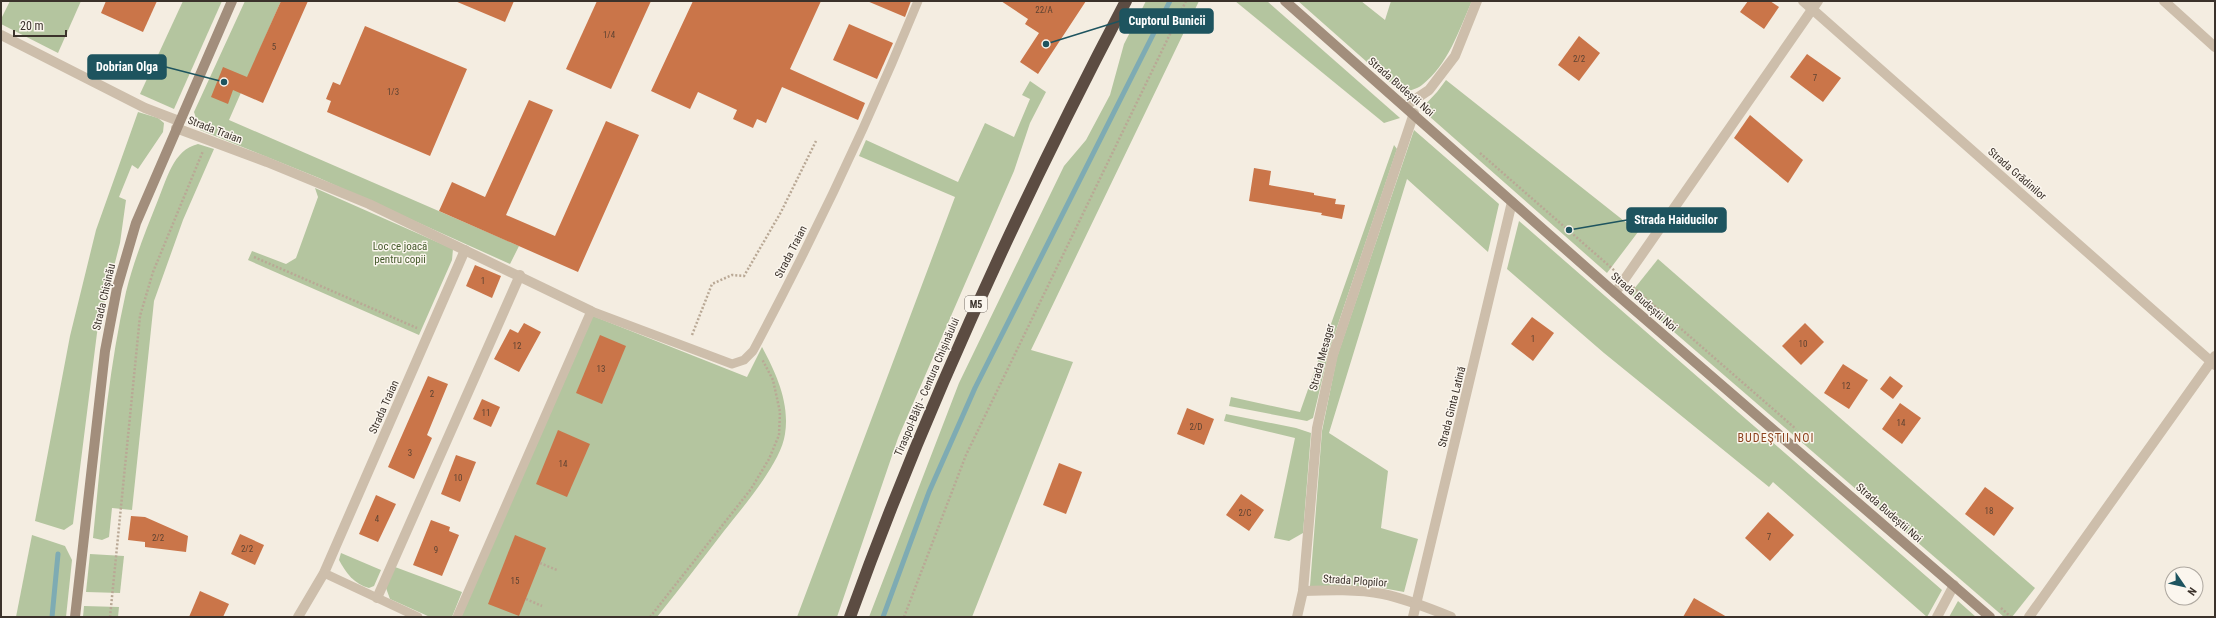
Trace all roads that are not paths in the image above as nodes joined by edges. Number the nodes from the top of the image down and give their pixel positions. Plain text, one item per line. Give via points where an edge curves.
1 (232, 1) edge
2 (918, 1) edge
3 (1126, 1) edge
4 (1285, 1) edge
5 (1477, 1) edge
6 (1803, 1) edge
7 (2164, 1) edge
8 (1815, 5) edge
9 (1, 35) edge
10 (2215, 47) edge
11 (1405, 106) junction
12 (1414, 113) junction
13 (178, 124) junction
14 (1512, 202) junction
15 (465, 250) junction
16 (520, 275) junction
17 (1615, 293) junction
18 (591, 311) junction
19 (2214, 361) edge
20 (324, 573) junction
21 (1954, 585) junction
22 (1303, 591) junction
23 (377, 598) junction
24 (1416, 603) junction
25 (75, 617) edge
26 (298, 617) edge
27 (418, 617) edge
28 (457, 617) edge
29 (850, 617) edge
30 (1297, 617) edge
31 (1413, 617) edge
32 (1451, 617) edge
33 (1937, 617) edge
34 (1990, 617) edge
35 (2029, 617) edge

1 - 13 street, Strada Chișinău
2 - 18 lane, Strada Traian via 851,157 795,271 752,351 744,360 732,364
3 - 29 highway, Tiraspol-Bălţi - Centura Chișinăului / M5 via 1066,115 986,283 930,408
4 - 11 street, Strada Budeștii Noi
5 - 11 street via 1455,56 1429,90
6 - 8 street, Strada Grădinilor
7 - 10 street
8 - 17 street
8 - 19 street, Strada Grădinilor
9 - 13 street, Strada Traian
11 - 12 street, Strada Budeștii Noi
12 - 14 street, Strada Budeștii Noi
12 - 22 street, Strada Mesager via 1333,355 1317,428
13 - 15 street, Strada Traian via 208,140 369,204
13 - 25 street, Strada Chișinău via 136,223 117,288 105,351
14 - 17 street, Strada Budeștii Noi
14 - 24 street, Strada Ginta Latină
15 - 16 street, Strada Traian
15 - 20 street, Strada Traian
16 - 18 street, Strada Traian
16 - 23 street
17 - 21 street, Strada Budeștii Noi
18 - 28 lane
19 - 35 street
20 - 23 lane
20 - 26 street, Strada Traian
21 - 33 street
21 - 34 street, Strada Budeștii Noi
22 - 24 street, Strada Plopilor via 1333,590 1382,594
22 - 30 street, Strada Mesager
23 - 27 lane
24 - 31 street, Strada Ginta Latină
24 - 32 street, Strada Plopilor

